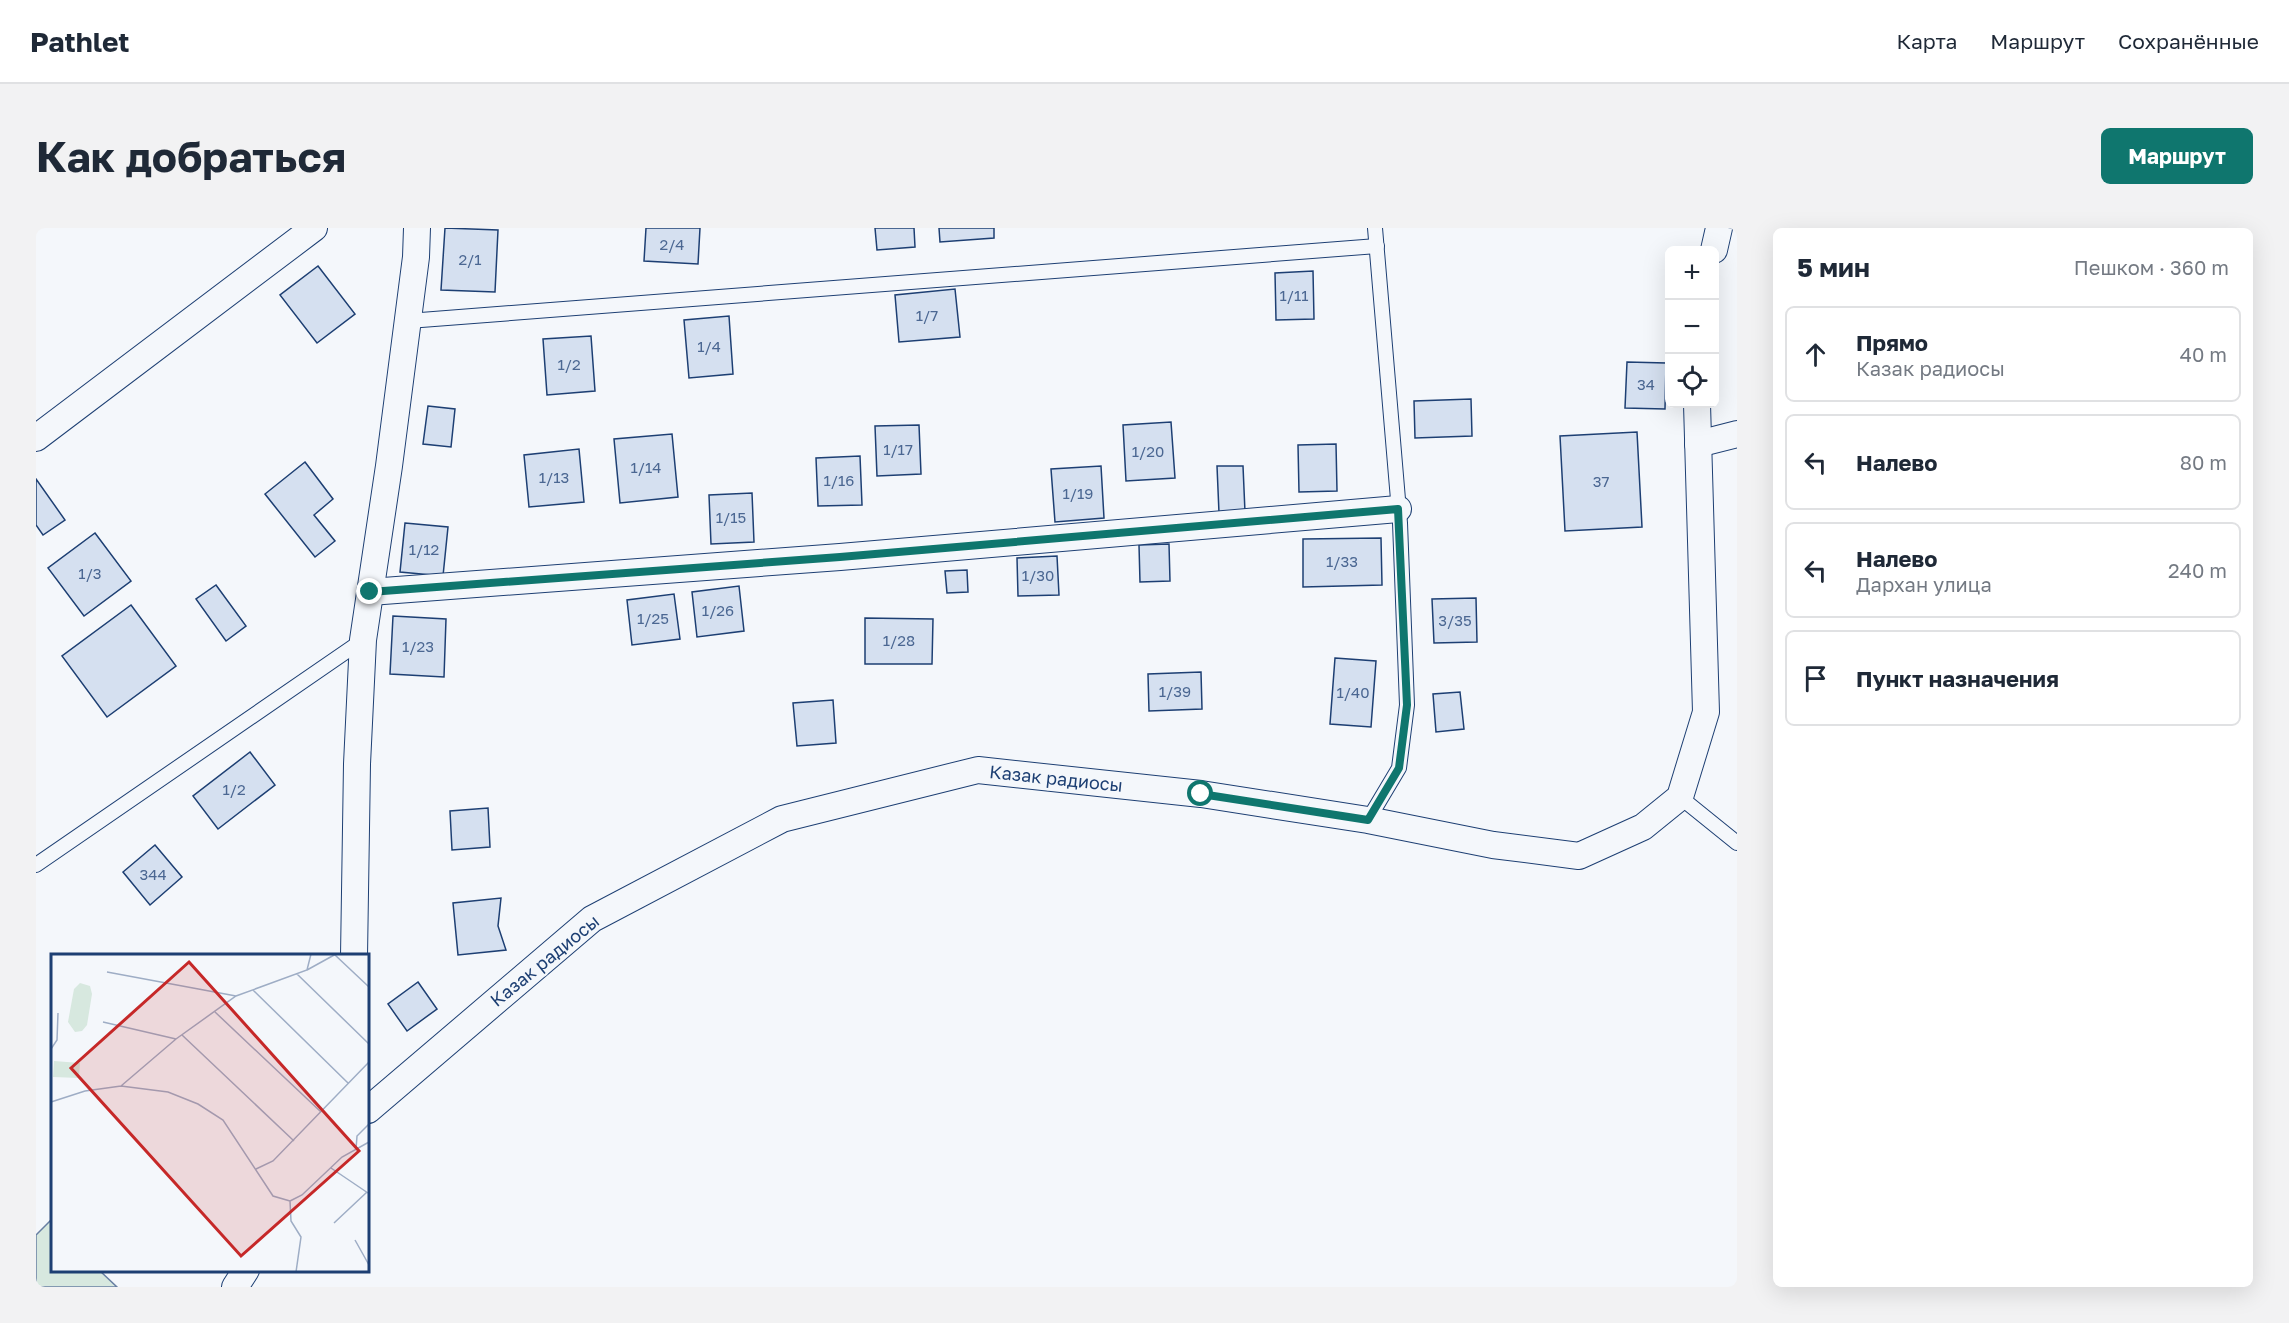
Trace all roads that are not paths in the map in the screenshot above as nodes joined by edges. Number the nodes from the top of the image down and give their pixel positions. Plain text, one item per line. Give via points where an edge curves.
1 (314, 228) edge
2 (417, 228) edge
3 (1375, 228) edge
4 (1377, 246) junction
5 (408, 321) junction
6 (1697, 408) edge
7 (1737, 434) edge
8 (36, 438) edge
9 (1698, 444) junction
10 (1398, 509) junction
11 (370, 592) junction
12 (363, 640) junction
13 (1680, 798) junction
14 (1368, 820) junction
15 (1737, 843) edge
16 (36, 865) edge
17 (354, 954) edge
18 (369, 1109) edge
19 (245, 1272) edge
20 (236, 1287) edge

1 - 8 street
2 - 5 street
3 - 4 lane
4 - 5 lane
4 - 10 lane
5 - 11 street
6 - 9 street
7 - 9 street
9 - 13 street via 1706,712
10 - 11 street
10 - 14 lane via 1407,705 1399,768
11 - 12 street
12 - 16 lane
12 - 17 street
13 - 14 street, Казак радиосы via 1643,827 1579,856 1494,845
13 - 15 lane
14 - 18 street, Казак радиосы via 1201,794 978,770 782,819 592,919
19 - 20 street

